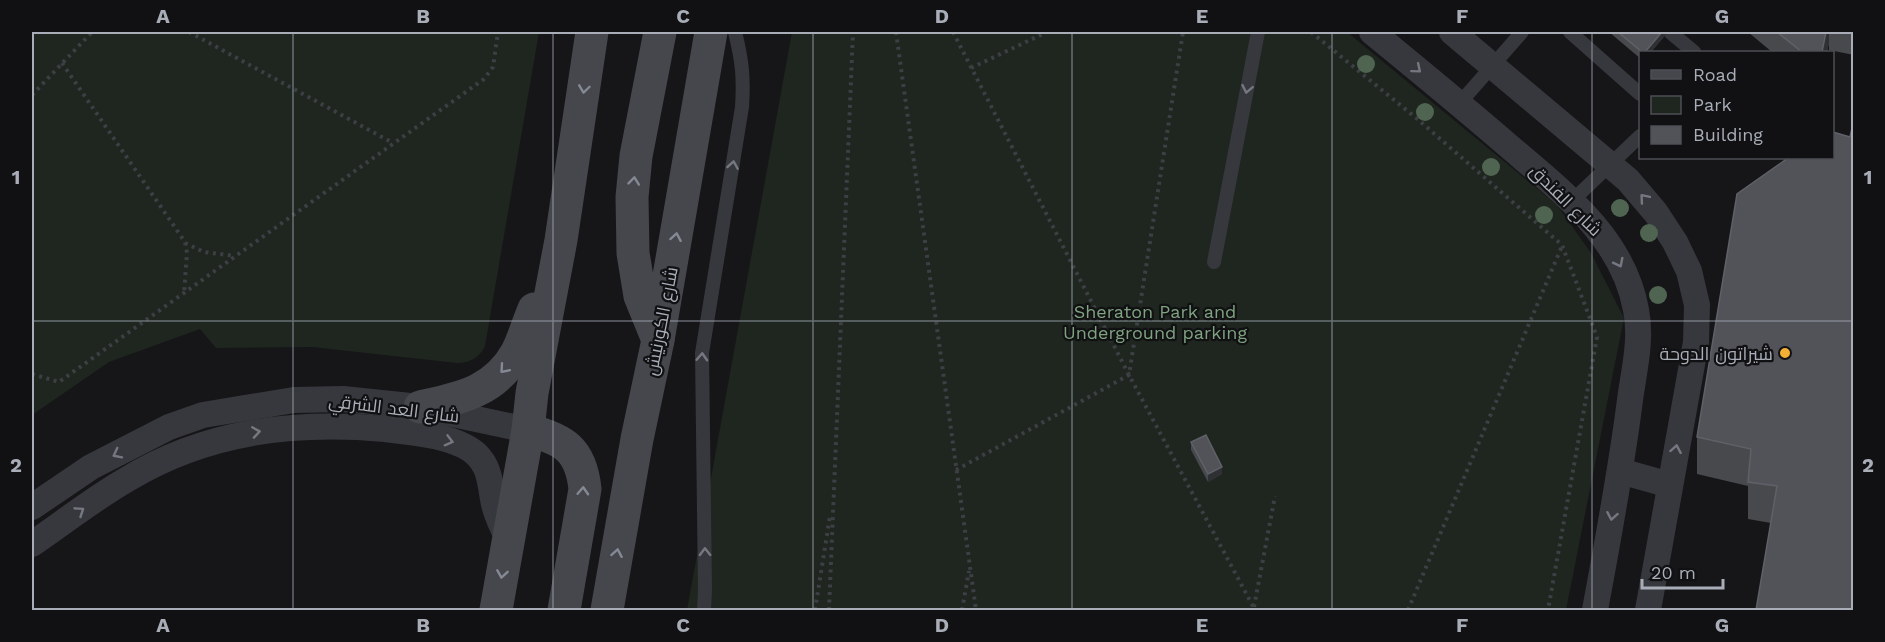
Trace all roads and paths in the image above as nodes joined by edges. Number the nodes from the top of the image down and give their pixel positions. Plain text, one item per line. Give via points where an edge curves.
1 (92, 32) edge
2 (189, 32) edge
3 (498, 32) edge
4 (592, 32) edge
5 (660, 32) edge
6 (711, 32) edge
7 (735, 32) edge
8 (853, 32) edge
9 (896, 32) edge
10 (953, 32) edge
11 (1047, 32) edge
12 (1184, 32) edge
13 (1258, 32) edge
14 (1311, 32) edge
15 (1372, 32) edge
16 (1452, 32) edge
17 (1522, 32) edge
18 (1570, 32) edge
19 (1670, 32) edge
20 (1693, 51) edge
21 (62, 63) junction
22 (1491, 65) junction
23 (971, 68) junction
24 (1639, 92) edge
25 (32, 95) edge
26 (1459, 104) junction
27 (1639, 138) edge
28 (394, 143) junction
29 (1611, 165) junction
30 (1572, 201) junction
31 (561, 240) junction
32 (185, 242) junction
33 (1562, 246) junction
34 (236, 256) junction
35 (1214, 262) dead end
36 (184, 294) junction
37 (658, 340) junction
38 (32, 374) edge
39 (1129, 375) junction
40 (420, 407) junction
41 (528, 430) junction
42 (956, 470) junction
43 (1620, 471) junction
44 (1670, 485) junction
45 (1275, 496) dead end
46 (833, 498) junction
47 (32, 507) edge
48 (508, 538) junction
49 (32, 544) edge
50 (970, 568) junction
51 (1254, 609) edge
52 (496, 610) edge
53 (564, 610) edge
54 (607, 610) edge
55 (704, 610) edge
56 (815, 610) edge
57 (829, 610) edge
58 (962, 610) edge
59 (975, 610) edge
60 (1408, 610) edge
61 (1548, 610) edge
62 (1595, 610) edge
63 (1648, 610) edge

1 - 21 path
2 - 28 path
3 - 28 path via 494,67 484,80
4 -> 31 main road
37 -> 5 main road via 640,296 633,253 632,197
37 -> 6 main road, شارع الكورنيش
55 -> 7 lane via 702,353 742,107 744,82
8 - 46 path
9 - 42 path
10 - 23 path
11 - 23 path
12 - 39 path
13 -> 35 lane
14 - 33 path
15 -> 26 street, شارع الفندق
16 - 22 street
17 - 22 lane
18 - 24 lane
19 - 20 lane
21 - 25 path
21 - 32 path
22 - 26 lane
22 - 29 street
23 - 39 path
26 - 30 street, شارع الفندق
27 - 29 lane
28 - 34 path
29 - 30 lane
44 -> 29 street via 1696,342 1697,305 1689,271 1675,242 1656,213
30 -> 43 street, شارع الفندق via 1619,261 1636,309 1639,334
31 -> 40 main road via 522,339 505,370 473,393
31 - 41 main road
32 - 34 path via 204,252
32 - 36 path
33 - 60 path
33 - 61 path via 1597,337
34 - 36 path
36 - 38 path via 59,382
54 -> 37 main road, شارع الكورنيش
39 - 42 path
39 - 51 path
40 - 41 street, شارع العد الشرقي
40 -> 47 street, شارع العد الشرقي via 343,399 294,400 203,415 169,427 91,467
41 - 48 main road
53 -> 41 main road via 585,489 583,473 566,446 550,435
42 - 50 path
43 - 44 street
43 -> 62 street, شارع الفندق
44 - 63 street
45 - 51 path
46 - 56 path
46 - 57 path
49 -> 48 street, شارع العد الشرقي via 126,479 195,448 237,435 291,427 348,426 411,432 465,446 489,473 495,506
48 -> 52 main road
50 - 58 path
50 - 59 path

